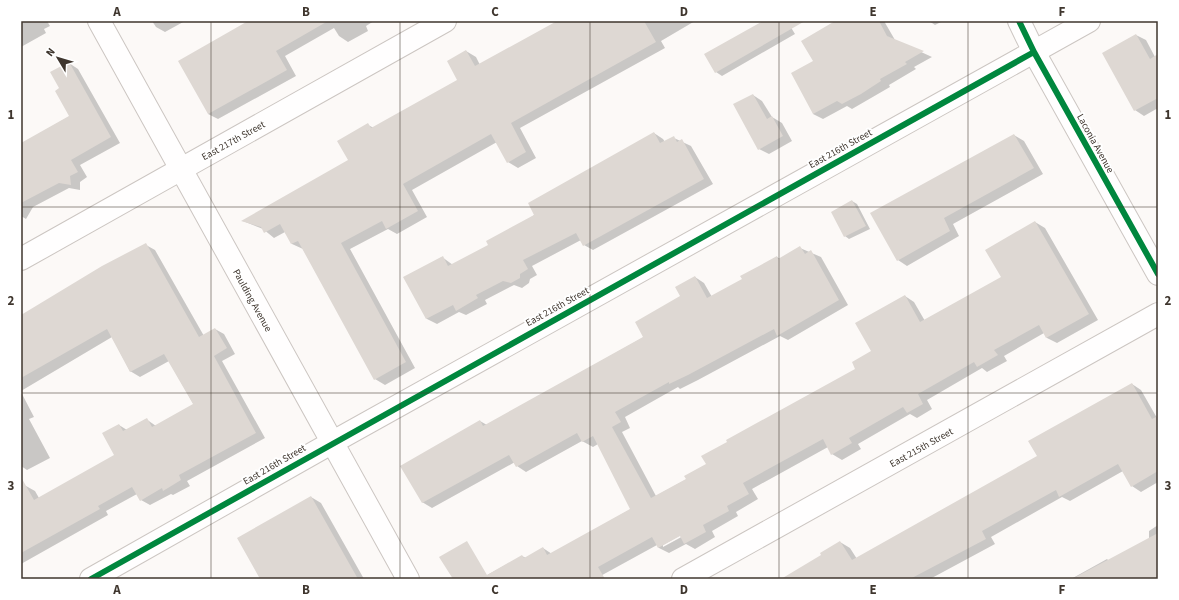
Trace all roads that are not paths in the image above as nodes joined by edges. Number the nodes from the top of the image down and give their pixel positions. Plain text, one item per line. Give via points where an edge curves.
1 (99, 21) edge
2 (445, 21) edge
3 (1019, 21) edge
4 (1089, 21) edge
5 (1034, 52) junction
6 (180, 170) junction
7 (21, 259) edge
8 (1158, 274) edge
9 (1158, 314) edge
10 (333, 442) junction
11 (91, 579) edge
12 (408, 579) edge
13 (683, 579) edge

1 - 6 street, Paulding Avenue
2 - 6 street, East 217th Street
3 - 5 street, Laconia Avenue
4 - 5 street, East 216th Street
5 - 8 street, Laconia Avenue
5 - 10 street, East 216th Street
6 - 7 street, East 217th Street
6 - 10 street, Paulding Avenue
9 - 13 street, East 215th Street
10 - 11 street, East 216th Street
10 - 12 street, Paulding Avenue

